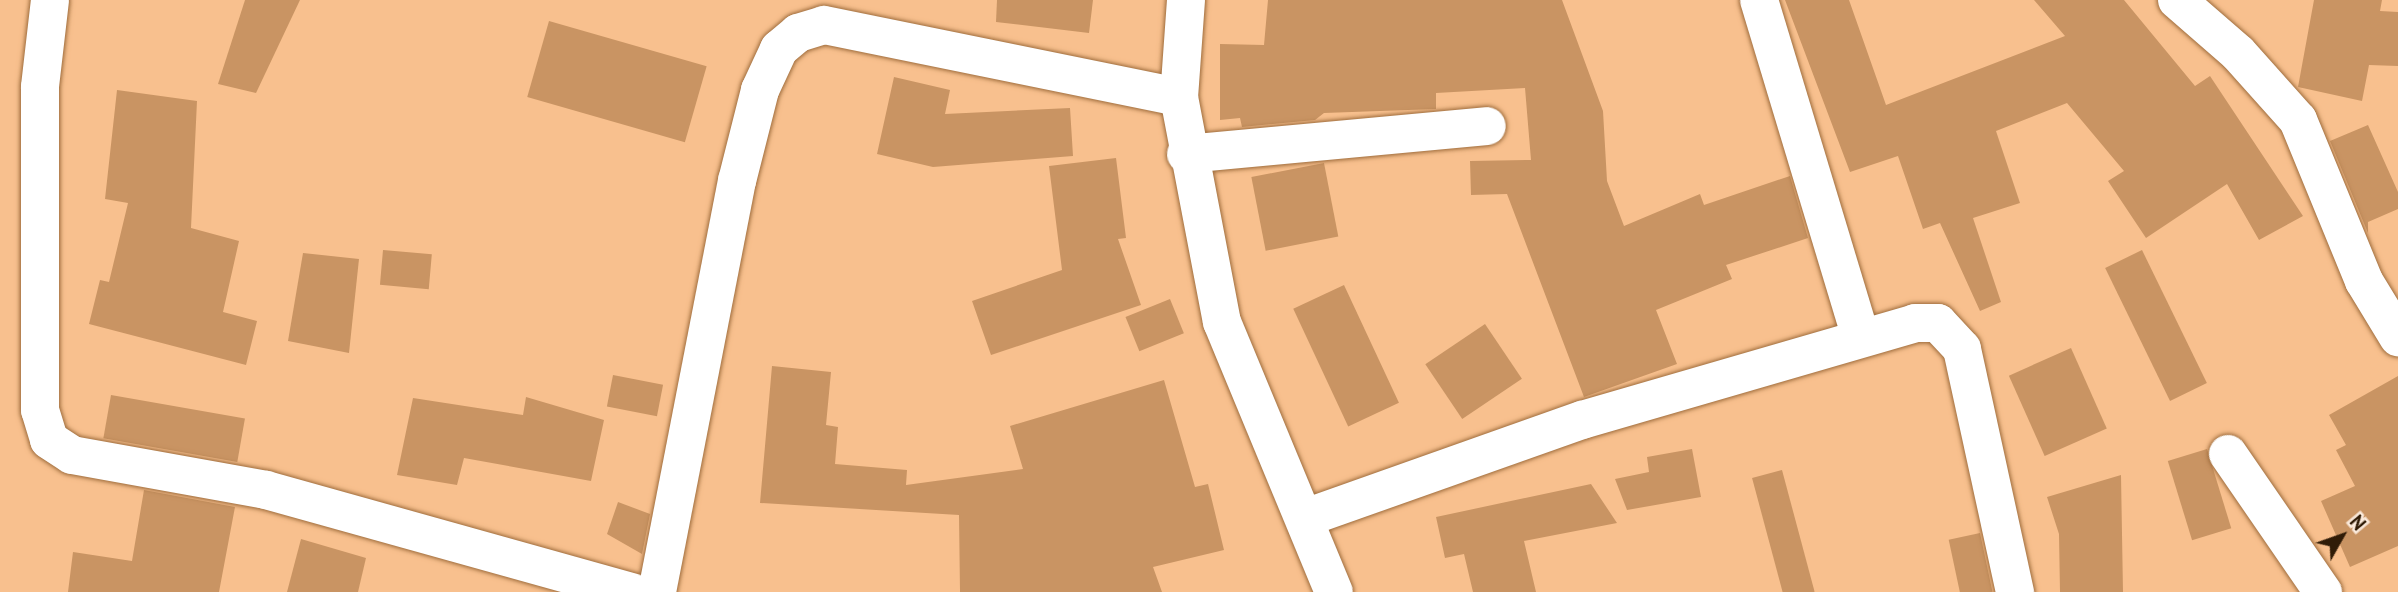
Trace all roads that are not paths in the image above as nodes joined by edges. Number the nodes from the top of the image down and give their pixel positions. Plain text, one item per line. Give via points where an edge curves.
1 (50, 0) edge
2 (1186, 0) edge
3 (1759, 0) edge
4 (2177, 0) edge
5 (1179, 97) junction
6 (1487, 126) dead end
7 (1186, 154) junction
8 (1861, 337) junction
9 (2398, 337) edge
10 (2228, 454) dead end
11 (1305, 518) junction
12 (632, 592) edge
13 (657, 592) edge
14 (1334, 592) edge
15 (2015, 592) edge
16 (2323, 592) edge

1 - 12 street via 40,87 40,410 49,440 72,455 267,489
2 - 5 street
3 - 8 street
4 - 9 street via 2238,53 2298,120 2364,281
5 - 7 street
5 - 13 street via 824,25 798,33 779,49 760,90 737,181
6 - 7 street
7 - 11 street via 1222,322
8 - 11 street via 1582,420
8 - 15 street via 1938,323 1962,349
10 - 16 street
11 - 14 street

